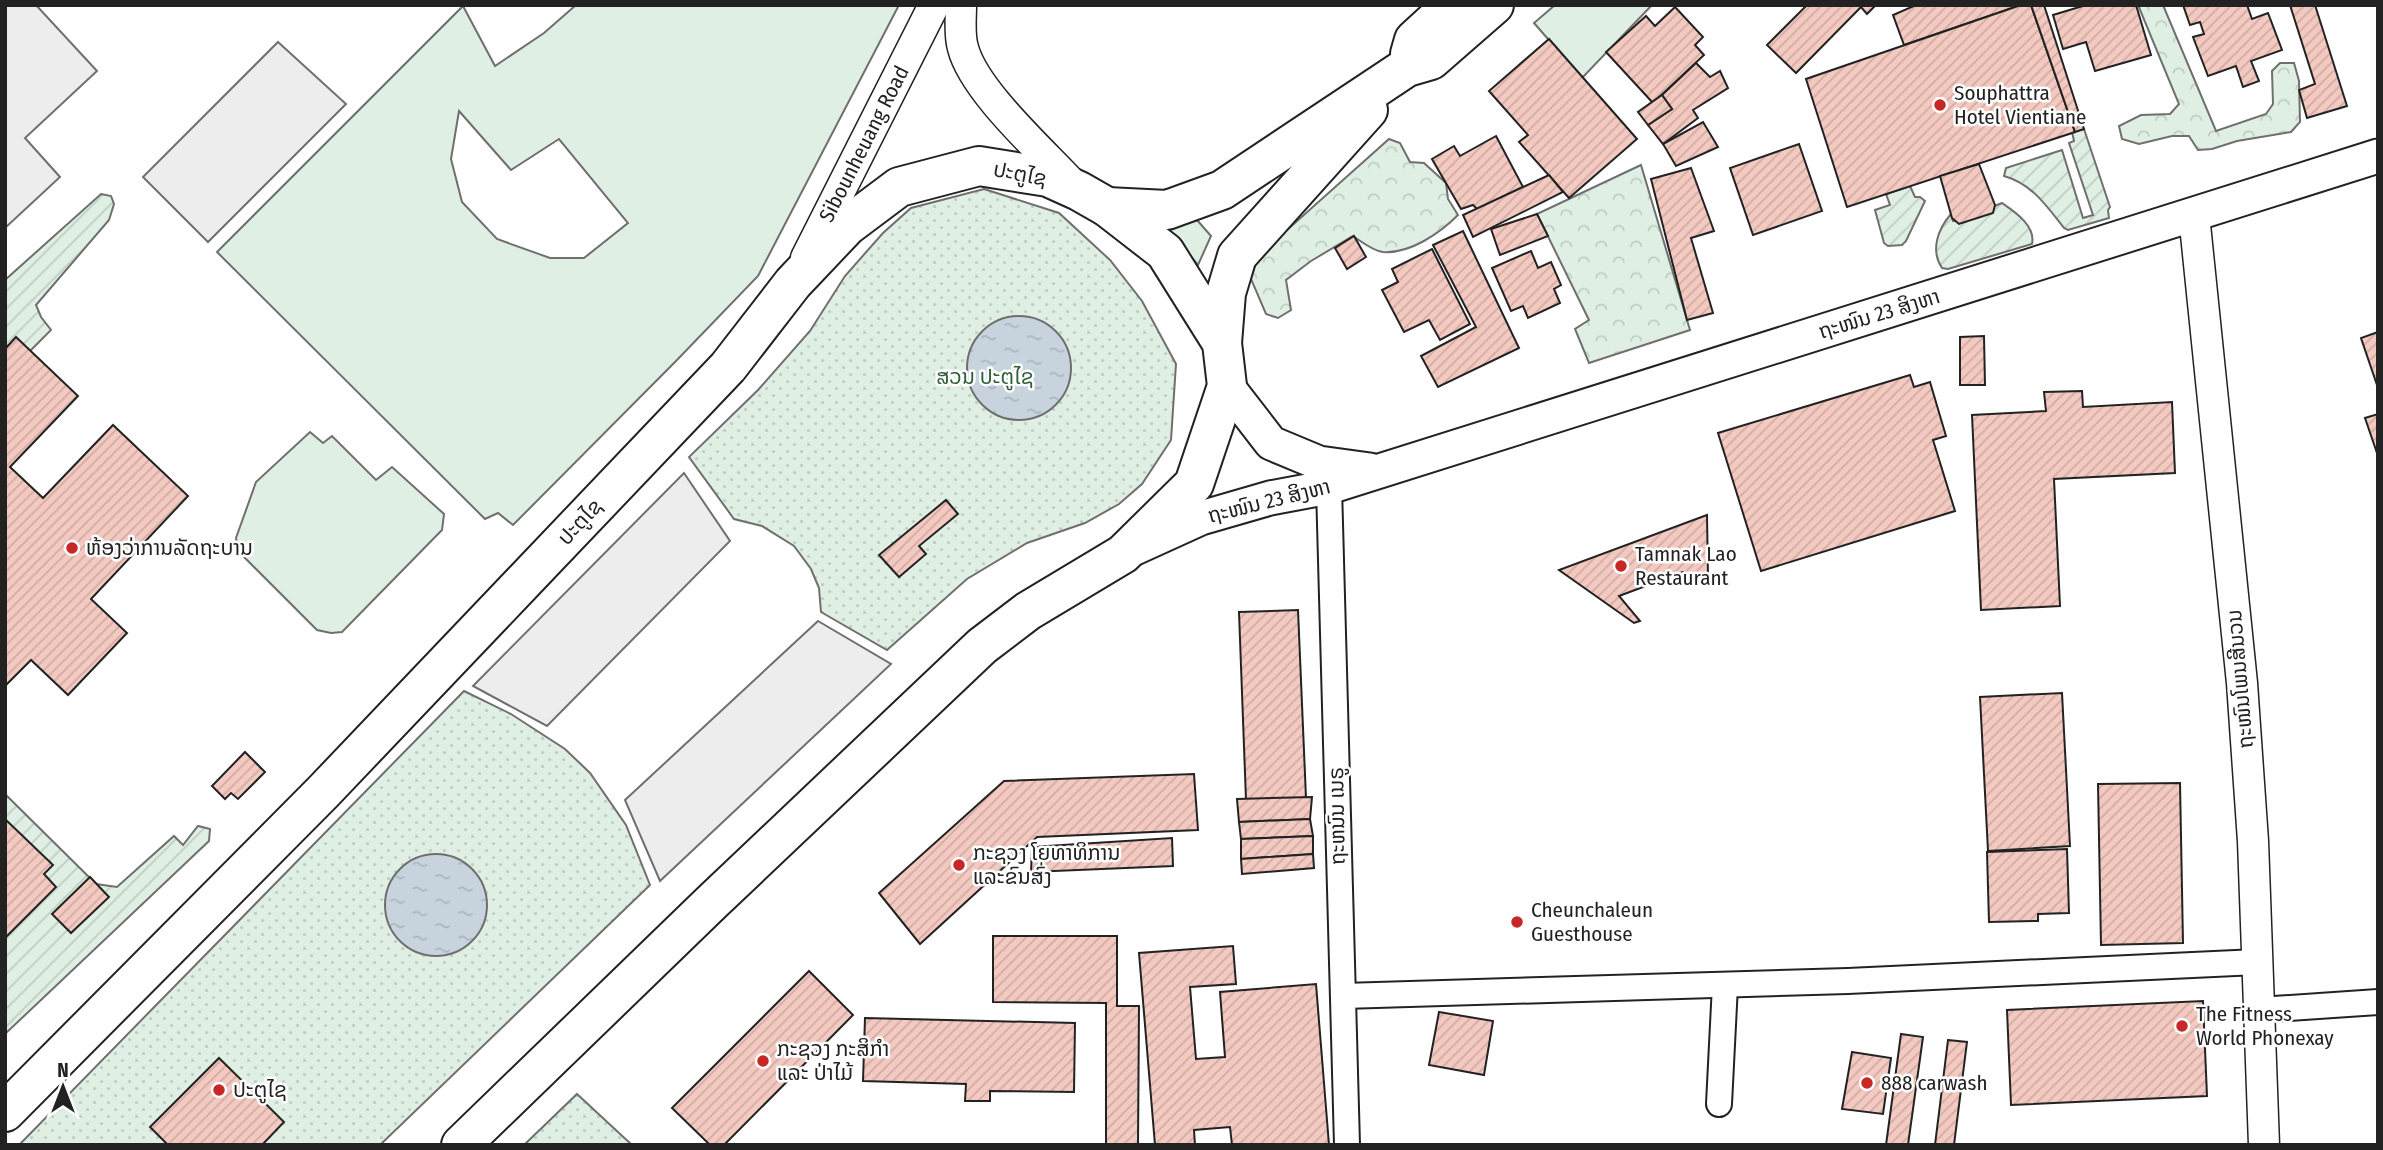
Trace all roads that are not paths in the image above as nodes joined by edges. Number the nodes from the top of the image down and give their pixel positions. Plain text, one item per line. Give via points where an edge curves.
1 (934, 5) edge
2 (961, 5) edge
3 (1452, 5) edge
4 (1494, 5) edge
5 (1407, 67) junction
6 (2378, 156) edge
7 (1093, 199) junction
8 (2194, 215) junction
9 (793, 283) junction
10 (1222, 343) junction
11 (1227, 386) junction
12 (1379, 471) junction
13 (1329, 487) junction
14 (1123, 554) junction
15 (2257, 962) junction
16 (1725, 985) junction
17 (1343, 996) junction
18 (2378, 1002) edge
19 (2259, 1010) junction
20 (1719, 1104) dead end
21 (5, 1112) edge
22 (461, 1145) edge
23 (1347, 1145) edge
24 (2264, 1145) edge

1 - 9 street, Sibounheuang Road
2 - 7 street via 963,48 975,74 990,96
3 - 5 highway via 1414,40
4 - 5 highway via 1431,60
5 - 7 highway via 1222,190 1167,210
5 - 10 highway via 1237,256 1226,293
6 - 8 main road, ຖະໜົນ 23 ສິງຫາ
7 - 9 highway, ປະຕູໄຊ via 1048,177 979,166 899,187 846,226
7 - 10 highway, ປະຕູໄຊ via 1165,252
8 - 12 main road, ຖະໜົນ 23 ສິງຫາ
8 - 15 street, ຖະໜົນໂພນສີນວນ via 2242,683
9 - 21 highway, ປະຕູໄຊ via 727,367 526,579 323,792
10 - 11 highway, ປະຕູໄຊ
11 - 12 main road, ຖະໜົນ 23 ສິງຫາ via 1271,443 1319,464
11 - 14 highway, ປະຕູໄຊ via 1194,484
12 - 13 main road, ຖະໜົນ 23 ສິງຫາ
13 - 14 main road, ຖະໜົນ 23 ສິງຫາ via 1201,518
13 - 17 street, ຖະຫນົນ ເນຣູ
14 - 22 highway, ປະຕູໄຊ via 1028,611 982,646
15 - 16 street
15 - 19 street, ຖະໜົນໂພນສີນວນ
16 - 17 street
16 - 20 street
17 - 23 street, ຖະຫນົນ ເນຣູ
18 - 19 street
19 - 24 street, ຖະໜົນໂພນສີນວນ

